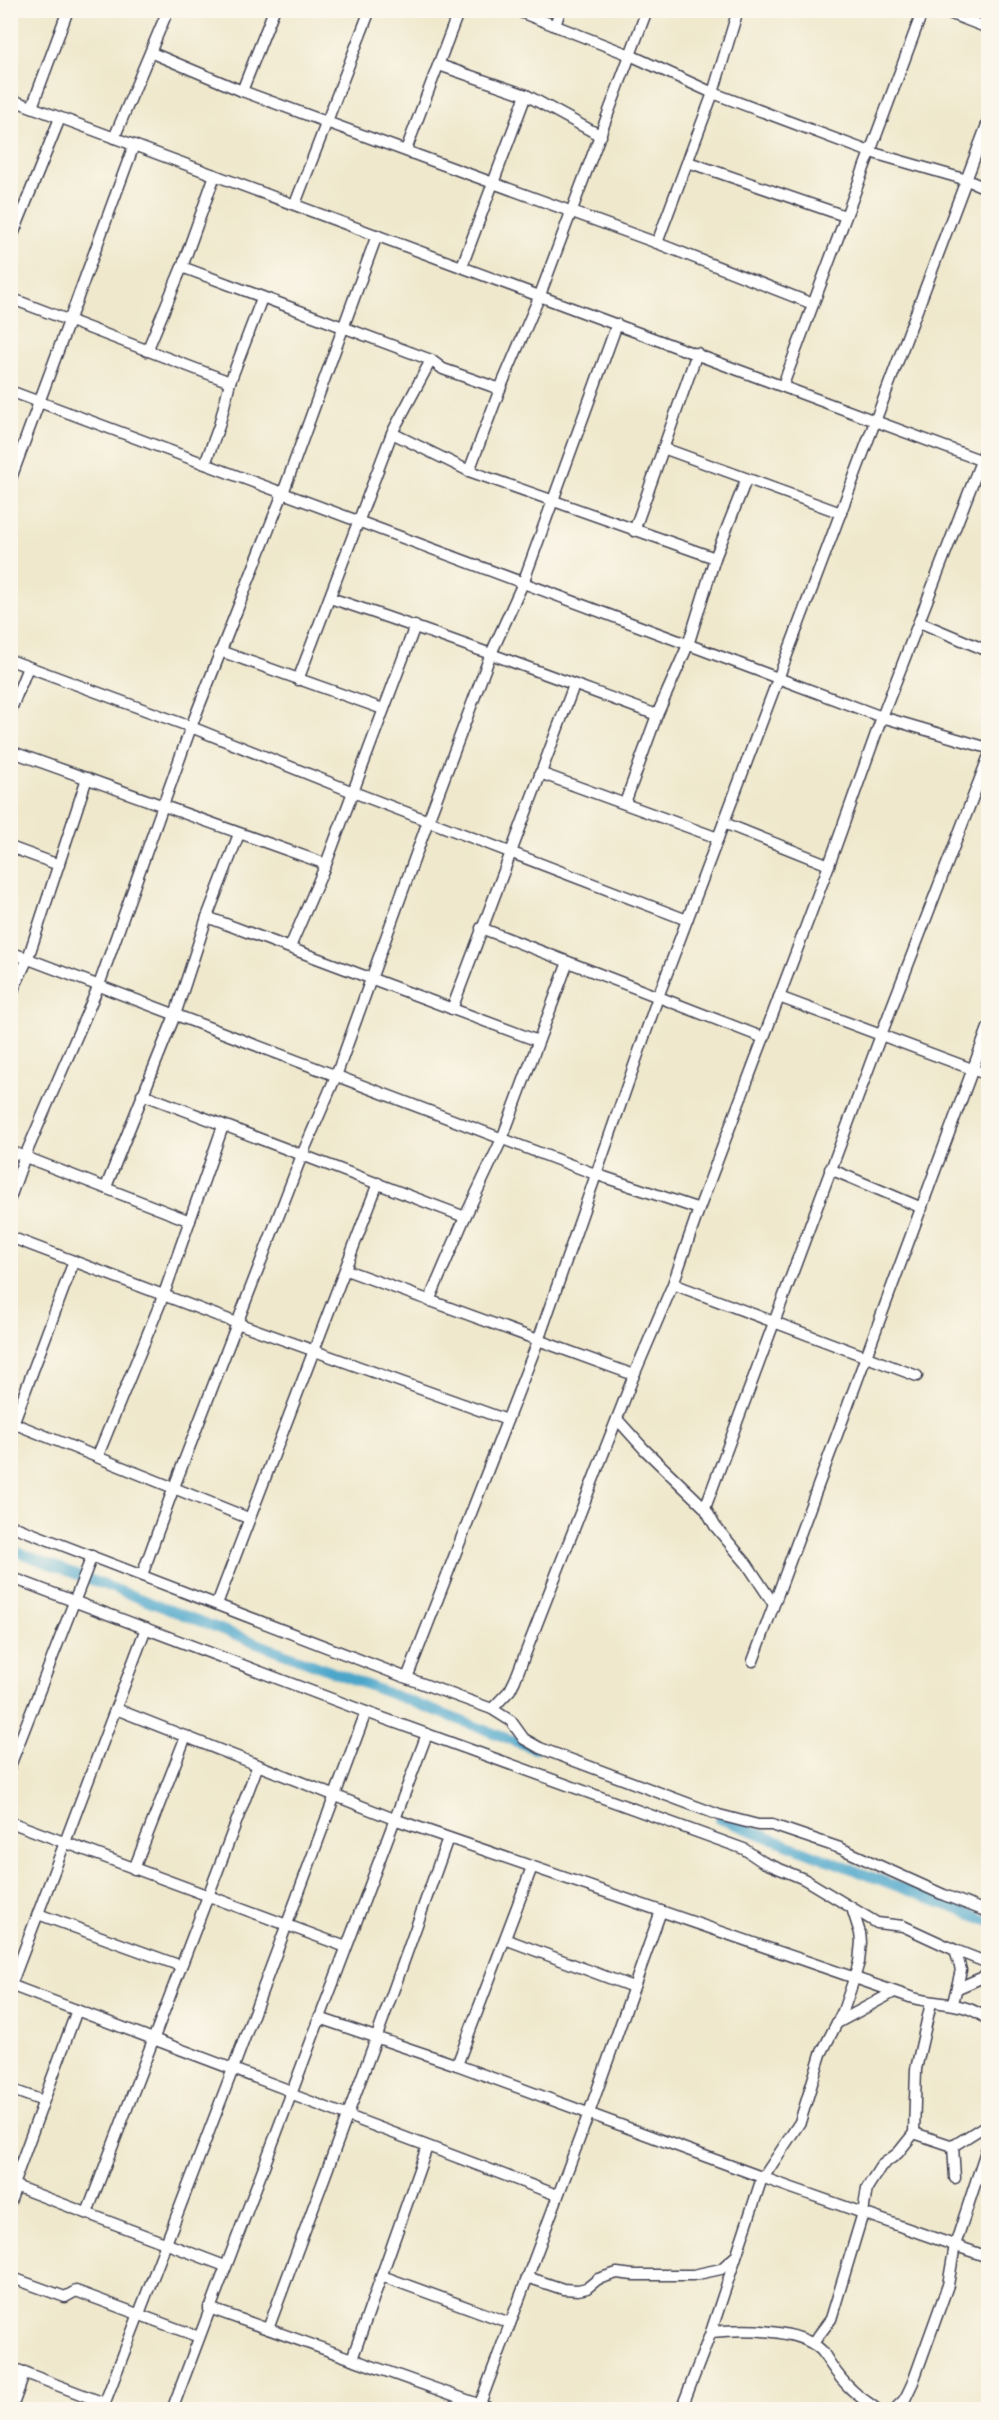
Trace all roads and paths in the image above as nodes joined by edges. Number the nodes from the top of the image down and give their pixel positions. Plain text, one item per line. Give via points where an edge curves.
1 (68, 10) edge
2 (168, 10) edge
3 (274, 10) edge
4 (370, 10) edge
5 (459, 10) edge
6 (515, 10) edge
7 (560, 10) edge
8 (647, 10) edge
9 (738, 10) edge
10 (923, 10) edge
11 (941, 10) edge
12 (555, 26) junction
13 (988, 28) edge
14 (152, 53) junction
15 (630, 55) junction
16 (439, 65) junction
17 (242, 91) junction
18 (713, 93) junction
19 (526, 95) junction
20 (10, 99) edge
21 (32, 107) junction
22 (60, 118) junction
23 (327, 122) junction
24 (988, 122) edge
25 (601, 136) junction
26 (114, 138) junction
27 (134, 145) junction
28 (406, 150) junction
29 (870, 152) junction
30 (688, 162) junction
31 (214, 175) junction
32 (967, 180) junction
33 (493, 184) junction
34 (988, 189) edge
35 (295, 204) junction
36 (572, 212) junction
37 (845, 216) junction
38 (377, 235) junction
39 (10, 242) edge
40 (657, 243) junction
41 (462, 266) junction
42 (182, 267) junction
43 (540, 295) junction
44 (10, 298) edge
45 (262, 298) junction
46 (813, 304) junction
47 (69, 321) junction
48 (617, 324) junction
49 (344, 327) junction
50 (147, 351) junction
51 (697, 353) junction
52 (431, 360) junction
53 (230, 382) junction
54 (783, 385) junction
55 (500, 389) junction
56 (10, 391) edge
57 (41, 402) junction
58 (876, 420) junction
59 (392, 433) junction
60 (988, 443) edge
61 (663, 448) junction
62 (985, 461) edge
63 (205, 464) junction
64 (470, 471) junction
65 (746, 480) junction
66 (10, 481) edge
67 (283, 493) junction
68 (553, 499) junction
69 (841, 513) junction
70 (359, 521) junction
71 (634, 531) junction
72 (715, 558) junction
73 (523, 583) junction
74 (330, 598) junction
75 (919, 622) junction
76 (415, 626) junction
77 (688, 645) junction
78 (220, 651) junction
79 (988, 651) edge
80 (490, 656) junction
81 (10, 660) edge
82 (28, 667) junction
83 (778, 679) junction
84 (298, 680) junction
85 (574, 685) junction
86 (383, 709) junction
87 (10, 712) edge
88 (657, 715) junction
89 (882, 717) junction
90 (191, 727) junction
91 (988, 748) edge
92 (10, 751) edge
93 (988, 758) edge
94 (540, 773) junction
95 (87, 778) junction
96 (353, 792) junction
97 (626, 803) junction
98 (162, 806) junction
99 (428, 821) junction
100 (724, 823) junction
101 (238, 834) junction
102 (718, 838) junction
103 (10, 847) edge
104 (510, 852) junction
105 (326, 864) junction
106 (59, 865) junction
107 (829, 865) junction
108 (207, 917) junction
109 (687, 920) junction
110 (481, 928) junction
111 (290, 946) junction
112 (10, 952) edge
113 (28, 958) junction
114 (568, 962) junction
115 (370, 979) junction
116 (99, 985) junction
117 (10, 997) edge
118 (779, 997) junction
119 (658, 998) junction
120 (452, 1009) junction
121 (175, 1015) junction
122 (988, 1028) edge
123 (881, 1035) junction
124 (764, 1038) junction
125 (538, 1041) junction
126 (972, 1069) junction
127 (988, 1075) edge
128 (336, 1076) junction
129 (142, 1094) junction
130 (223, 1126) junction
131 (502, 1139) junction
132 (10, 1151) edge
133 (302, 1155) junction
134 (25, 1156) junction
135 (830, 1169) junction
136 (595, 1174) junction
137 (378, 1183) junction
138 (106, 1187) junction
139 (10, 1198) edge
140 (922, 1208) junction
141 (699, 1209) junction
142 (465, 1217) junction
143 (190, 1221) junction
144 (10, 1237) edge
145 (74, 1261) junction
146 (346, 1270) junction
147 (673, 1284) junction
148 (164, 1294) junction
149 (429, 1301) junction
150 (775, 1322) junction
151 (237, 1323) junction
152 (537, 1341) junction
153 (316, 1351) junction
154 (867, 1355) junction
155 (634, 1376) junction
156 (917, 1376) dead end
157 (617, 1419) junction
158 (507, 1420) junction
159 (12, 1426) edge
160 (98, 1455) junction
161 (174, 1487) junction
162 (705, 1508) junction
163 (248, 1518) junction
164 (10, 1525) edge
165 (92, 1556) junction
166 (142, 1575) junction
167 (10, 1576) edge
168 (73, 1600) junction
169 (773, 1603) junction
170 (217, 1604) junction
171 (146, 1628) junction
172 (753, 1661) dead end
173 (407, 1678) junction
174 (116, 1708) junction
175 (492, 1709) junction
176 (366, 1712) junction
177 (427, 1734) junction
178 (186, 1736) junction
179 (258, 1765) junction
180 (10, 1766) edge
181 (334, 1795) junction
182 (394, 1819) junction
183 (10, 1822) edge
184 (448, 1838) junction
185 (65, 1843) junction
186 (532, 1867) junction
187 (134, 1869) junction
188 (208, 1896) junction
189 (852, 1908) junction
190 (661, 1911) junction
191 (988, 1912) edge
192 (38, 1914) junction
193 (285, 1926) junction
194 (505, 1939) junction
195 (346, 1947) junction
196 (955, 1950) junction
197 (988, 1962) edge
198 (181, 1966) junction
199 (987, 1976) edge
200 (854, 1978) junction
201 (11, 1985) edge
202 (633, 1987) junction
203 (958, 1988) junction
204 (988, 1990) edge
205 (894, 1992) junction
206 (931, 2003) junction
207 (953, 2003) junction
208 (77, 2010) junction
209 (319, 2018) junction
210 (988, 2020) edge
211 (837, 2023) junction
212 (377, 2036) junction
213 (153, 2039) junction
214 (457, 2065) junction
215 (233, 2069) junction
216 (10, 2090) edge
217 (291, 2093) junction
218 (43, 2102) junction
219 (589, 2113) junction
220 (347, 2117) junction
221 (988, 2124) edge
222 (914, 2133) junction
223 (988, 2145) edge
224 (426, 2146) junction
225 (953, 2146) junction
226 (763, 2177) junction
227 (955, 2178) dead end
228 (13, 2185) edge
229 (557, 2194) junction
230 (10, 2202) edge
231 (87, 2213) junction
232 (863, 2213) junction
233 (165, 2242) junction
234 (955, 2245) junction
235 (736, 2256) junction
236 (988, 2257) edge
237 (225, 2266) junction
238 (382, 2276) junction
239 (10, 2277) edge
240 (527, 2277) junction
241 (209, 2308) junction
242 (138, 2315) junction
243 (510, 2323) junction
244 (267, 2329) junction
245 (711, 2332) junction
246 (199, 2337) junction
247 (813, 2343) junction
248 (352, 2359) junction
249 (10, 2367) edge
250 (25, 2373) junction
251 (480, 2404) junction
252 (103, 2406) edge
253 (11, 2409) edge
254 (172, 2409) edge
255 (495, 2409) edge
256 (681, 2409) edge
257 (878, 2409) edge
258 (895, 2409) edge

1 - 21 street
2 - 14 street
3 - 17 street
4 - 23 street
5 - 16 street
6 - 12 street
7 - 12 street
8 - 15 street
9 - 18 street
10 - 29 street
11 - 13 street
12 - 15 street
14 - 17 street
14 - 26 street
15 - 18 street
15 - 25 street
16 - 19 street
16 - 28 street
17 - 23 street
18 - 29 street
18 - 30 street
19 - 25 street
19 - 33 street
20 - 21 street
21 - 22 street
22 - 26 street
22 - 39 street
23 - 28 street
23 - 35 street
24 - 32 street
25 - 36 street
26 - 27 street
27 - 31 street
27 - 47 street
28 - 33 street
29 - 32 street
29 - 37 street
30 - 37 street
30 - 40 street
31 - 35 street
31 - 42 street
32 - 34 street
32 - 58 street
33 - 36 street
33 - 41 street
35 - 38 street
36 - 40 street
36 - 43 street
37 - 46 street
38 - 41 street
38 - 49 street
40 - 46 street
41 - 43 street
42 - 45 street
42 - 50 street
43 - 48 street
43 - 55 street
44 - 47 street
45 - 49 street
45 - 53 street
46 - 54 street
47 - 50 street
47 - 57 street
48 - 51 street
48 - 68 street
49 - 52 street
49 - 67 street
50 - 53 street
51 - 54 street
51 - 61 street
52 - 55 street via 443,369
52 - 59 street
53 - 63 street
54 - 58 street
55 - 64 street
56 - 57 street
57 - 63 street
57 - 66 street
58 - 62 street
58 - 69 street
59 - 64 street
59 - 70 street
60 - 62 street
61 - 65 street
61 - 71 street
62 - 75 street
63 - 67 street
64 - 68 street
65 - 69 street
65 - 72 street
67 - 70 street
67 - 78 street
68 - 71 street
68 - 73 street
69 - 83 street
70 - 73 street
70 - 74 street
71 - 72 street
72 - 77 street
73 - 77 street
73 - 80 street
74 - 76 street
74 - 84 street
75 - 79 street
75 - 89 street
76 - 80 street
76 - 86 street
77 - 83 street
77 - 88 street
78 - 84 street
78 - 90 street
80 - 85 street
80 - 99 street
81 - 82 street
82 - 87 street
82 - 90 street
83 - 89 street
83 - 100 street
84 - 86 street
85 - 88 street
85 - 94 street
86 - 96 street
88 - 97 street
89 - 91 street
89 - 107 street
90 - 96 street
90 - 98 street
92 - 95 street
93 - 123 street
94 - 97 street
94 - 104 street
95 - 98 street
95 - 106 street
96 - 99 street
96 - 105 street
97 - 102 street
98 - 101 street
98 - 116 street
99 - 104 street
99 - 115 street
100 - 102 street
100 - 107 street
101 - 105 street
101 - 108 street
102 - 109 street
103 - 106 street
104 - 109 street
104 - 110 street
105 - 111 street
106 - 113 street
107 - 118 street
108 - 111 street
108 - 121 street
109 - 119 street
110 - 114 street
110 - 120 street
111 - 115 street
112 - 113 street
113 - 116 street
113 - 117 street
114 - 119 street
114 - 125 street
115 - 120 street
115 - 128 street
116 - 121 street
116 - 134 street
118 - 123 street
118 - 124 street
119 - 124 street
119 - 136 street
120 - 125 street
121 - 128 street
121 - 129 street
122 - 126 street
123 - 126 street
123 - 135 street
124 - 141 street
125 - 131 street
126 - 127 street
126 - 140 street
128 - 131 street
128 - 133 street
129 - 130 street
129 - 138 street
130 - 133 street
130 - 143 street
131 - 136 street
131 - 142 street
132 - 134 street
133 - 137 street
133 - 151 street
134 - 138 street
134 - 139 street
135 - 140 street
135 - 150 street
136 - 141 street
136 - 152 street
137 - 142 street
137 - 146 street
138 - 143 street
140 - 154 street
141 - 147 street
142 - 149 street
143 - 148 street
144 - 145 street
145 - 148 street
145 - 159 street
146 - 149 street
146 - 153 street
147 - 150 street
147 - 155 street
148 - 151 street
148 - 160 street
149 - 152 street
150 - 154 street
150 - 162 street
151 - 153 street
151 - 161 street
152 - 155 street
152 - 158 street
153 - 158 street
153 - 163 street
154 - 156 street
154 - 169 street
155 - 157 street
157 - 162 street
157 - 175 street via 515,1680
158 - 173 street
159 - 160 street
160 - 161 street
161 - 163 street
161 - 166 street
162 - 169 street
163 - 170 street
164 - 165 street
165 - 166 street
165 - 168 street
166 - 170 street
167 - 168 street
168 - 171 street
168 - 180 street
169 - 172 street
170 - 173 street
171 - 174 street
171 - 176 street
173 - 175 street
174 - 178 street
174 - 185 street
175 - 191 street via 511,1721 524,1739 540,1748 719,1815 772,1825 840,1848
176 - 177 street
176 - 181 street
177 - 182 street
177 - 189 street via 744,1849
178 - 179 street
178 - 187 street
179 - 181 street
179 - 188 street
181 - 182 street
181 - 193 street
182 - 184 street
182 - 195 street
183 - 185 street
184 - 186 street
184 - 212 street
185 - 187 street
185 - 192 street
186 - 190 street
186 - 194 street
187 - 188 street
188 - 193 street
188 - 198 street
189 - 196 street via 878,1923 903,1926
189 - 200 street via 861,1942
190 - 200 street
190 - 202 street
192 - 198 street
192 - 201 street
193 - 195 street
193 - 215 street
194 - 202 street
194 - 214 street
195 - 209 street
196 - 197 street
196 - 203 street via 961,1970
198 - 213 street
199 - 203 street
199 - 204 street
200 - 205 street
200 - 211 street
201 - 208 street
202 - 219 street
203 - 207 street
205 - 206 street
205 - 211 street
206 - 207 street
206 - 222 street via 916,2069
207 - 210 street
208 - 213 street
208 - 218 street
209 - 212 street
209 - 217 street
211 - 226 street via 825,2045 796,2131
212 - 214 street
212 - 220 street
213 - 215 street
213 - 231 street
214 - 219 street
215 - 217 street
215 - 233 street
216 - 218 street
217 - 220 street
217 - 237 street
218 - 228 street
219 - 226 street
219 - 229 street
220 - 224 street
220 - 244 street
221 - 225 street
222 - 225 street
222 - 232 street via 881,2166 867,2188
223 - 234 street
224 - 229 street
224 - 238 street
225 - 227 street
226 - 232 street
226 - 235 street
228 - 230 street
228 - 231 street
229 - 240 street
231 - 233 street
232 - 234 street
232 - 247 street via 831,2319
233 - 237 street
233 - 242 street
234 - 236 street
234 - 258 street via 948,2285 913,2382
235 - 240 street via 721,2269 693,2275 616,2273 578,2290
235 - 245 street
237 - 241 street
238 - 243 street
238 - 248 street
239 - 242 street via 65,2297 76,2291
240 - 243 street
241 - 244 street
241 - 246 street
242 - 246 street
242 - 252 street
243 - 251 street
244 - 248 street
245 - 247 street via 778,2332
245 - 256 street
246 - 254 street
247 - 257 street via 852,2390
248 - 251 street
249 - 250 street
250 - 252 street
250 - 253 street
251 - 255 street

